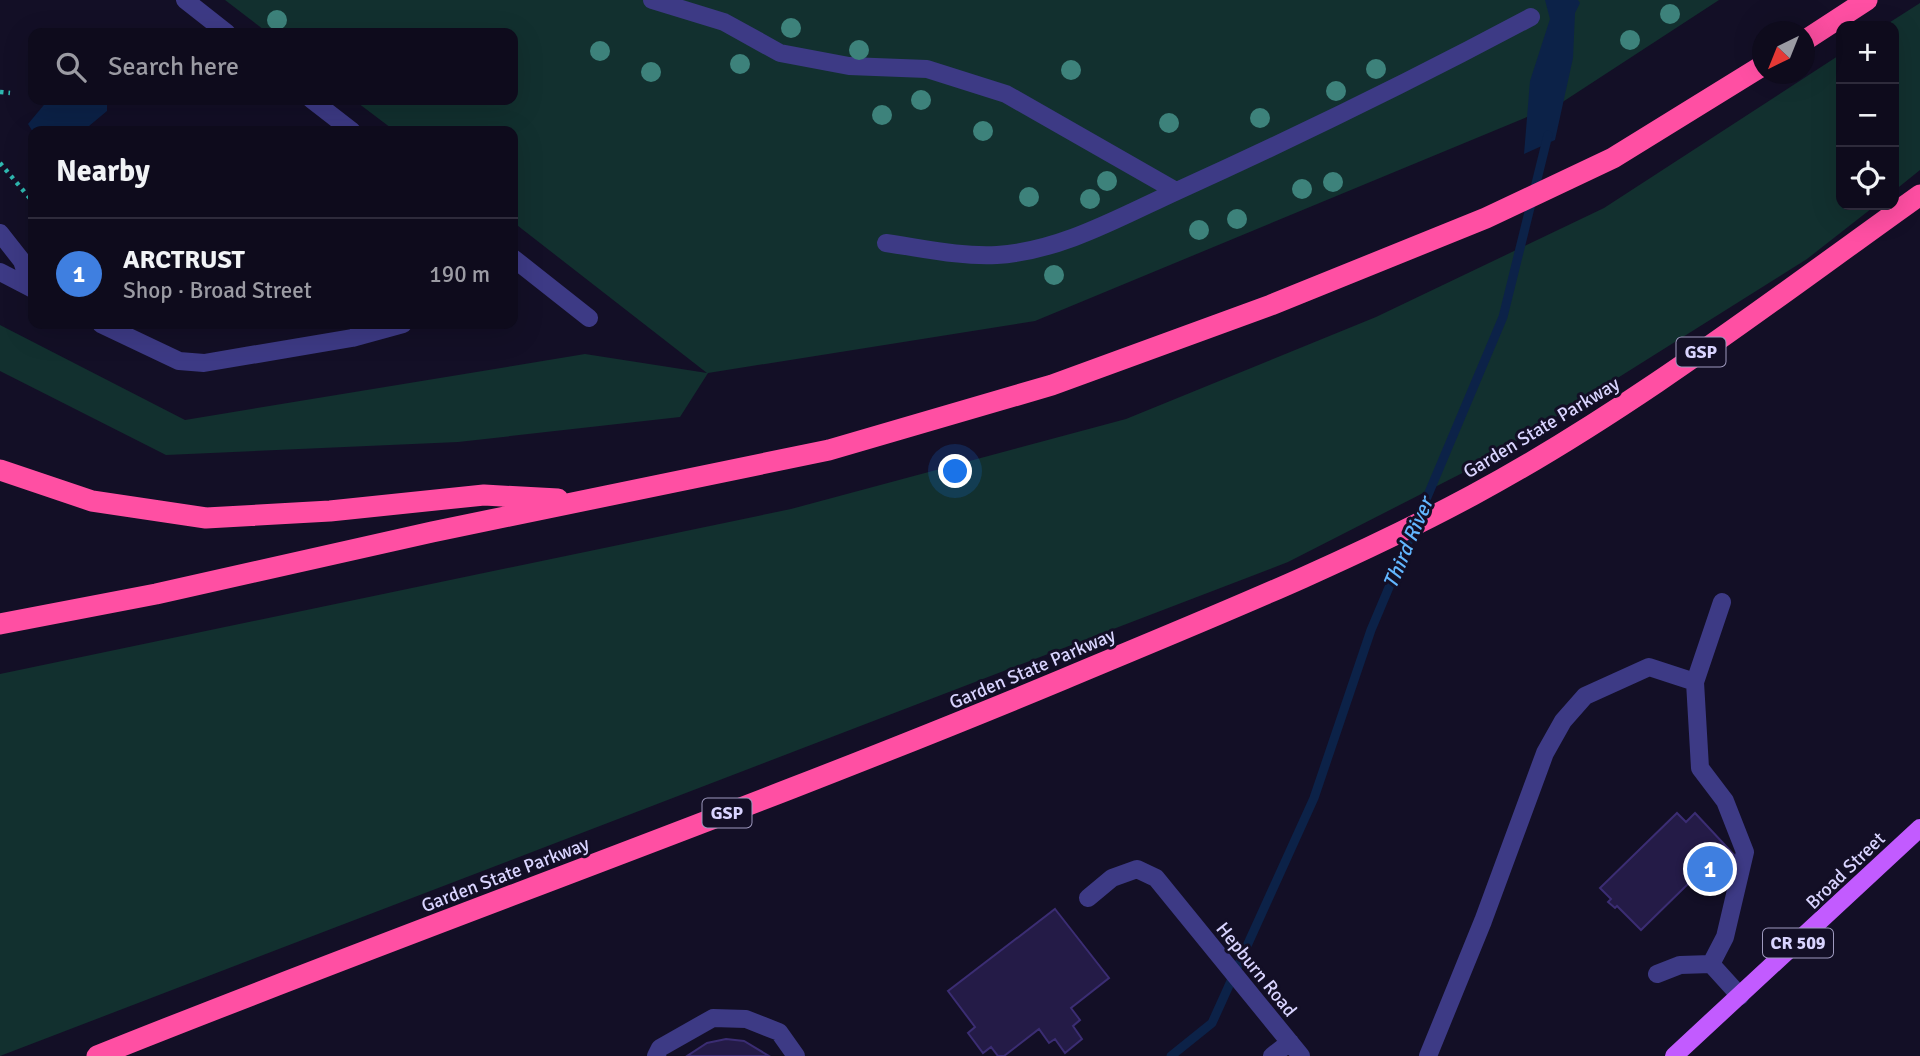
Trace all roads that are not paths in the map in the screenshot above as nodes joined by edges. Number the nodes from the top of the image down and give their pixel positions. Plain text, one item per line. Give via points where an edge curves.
1 (185, 0) edge
2 (652, 0) edge
3 (1867, 0) edge
4 (1531, 17) dead end
5 (221, 28) edge
6 (1815, 34) edge
7 (1752, 72) edge
8 (318, 105) edge
9 (346, 126) edge
10 (1176, 191) junction
11 (1920, 195) edge
12 (0, 233) edge
13 (886, 243) dead end
14 (0, 247) edge
15 (22, 261) junction
16 (518, 262) edge
17 (0, 272) edge
18 (28, 277) edge
19 (28, 286) edge
20 (589, 318) dead end
21 (111, 329) edge
22 (385, 329) edge
23 (0, 470) edge
24 (588, 501) junction
25 (1722, 602) dead end
26 (0, 624) edge
27 (1695, 682) junction
28 (1920, 828) edge
29 (1088, 898) dead end
30 (1711, 964) junction
31 (1657, 974) dead end
32 (1740, 996) junction
33 (1295, 1049) edge
34 (97, 1056) edge
35 (656, 1056) edge
36 (796, 1056) edge
37 (1272, 1056) edge
38 (1428, 1056) edge
39 (1674, 1056) edge

1 - 5 street
2 - 10 street via 724,22 780,53 849,66 927,69 1006,94
3 - 6 highway
4 - 10 street
7 - 24 highway via 1613,158 1486,218 1271,305 1052,386 830,450
8 - 9 street
10 - 13 street via 1099,228 998,255
11 - 34 highway, Garden State Parkway / GSP via 1586,430 1352,558 883,754
12 - 15 street
14 - 15 street
15 - 18 street
16 - 20 street
17 - 19 street
21 - 22 street via 179,362 204,363
23 - 24 highway via 92,502 206,518 484,495
24 - 26 highway
25 - 27 street
27 - 30 street via 1700,768 1725,801 1745,852 1725,937
27 - 38 street via 1649,667 1585,695 1563,721 1545,753
28 - 32 main road, Broad Street / CR 509
29 - 33 street, Hepburn Road via 1112,878 1137,869 1156,877
30 - 31 street via 1680,965
30 - 32 street
32 - 39 main road, Broad Street / CR 509
33 - 37 street
35 - 36 street via 660,1048 713,1018 746,1019 779,1032

